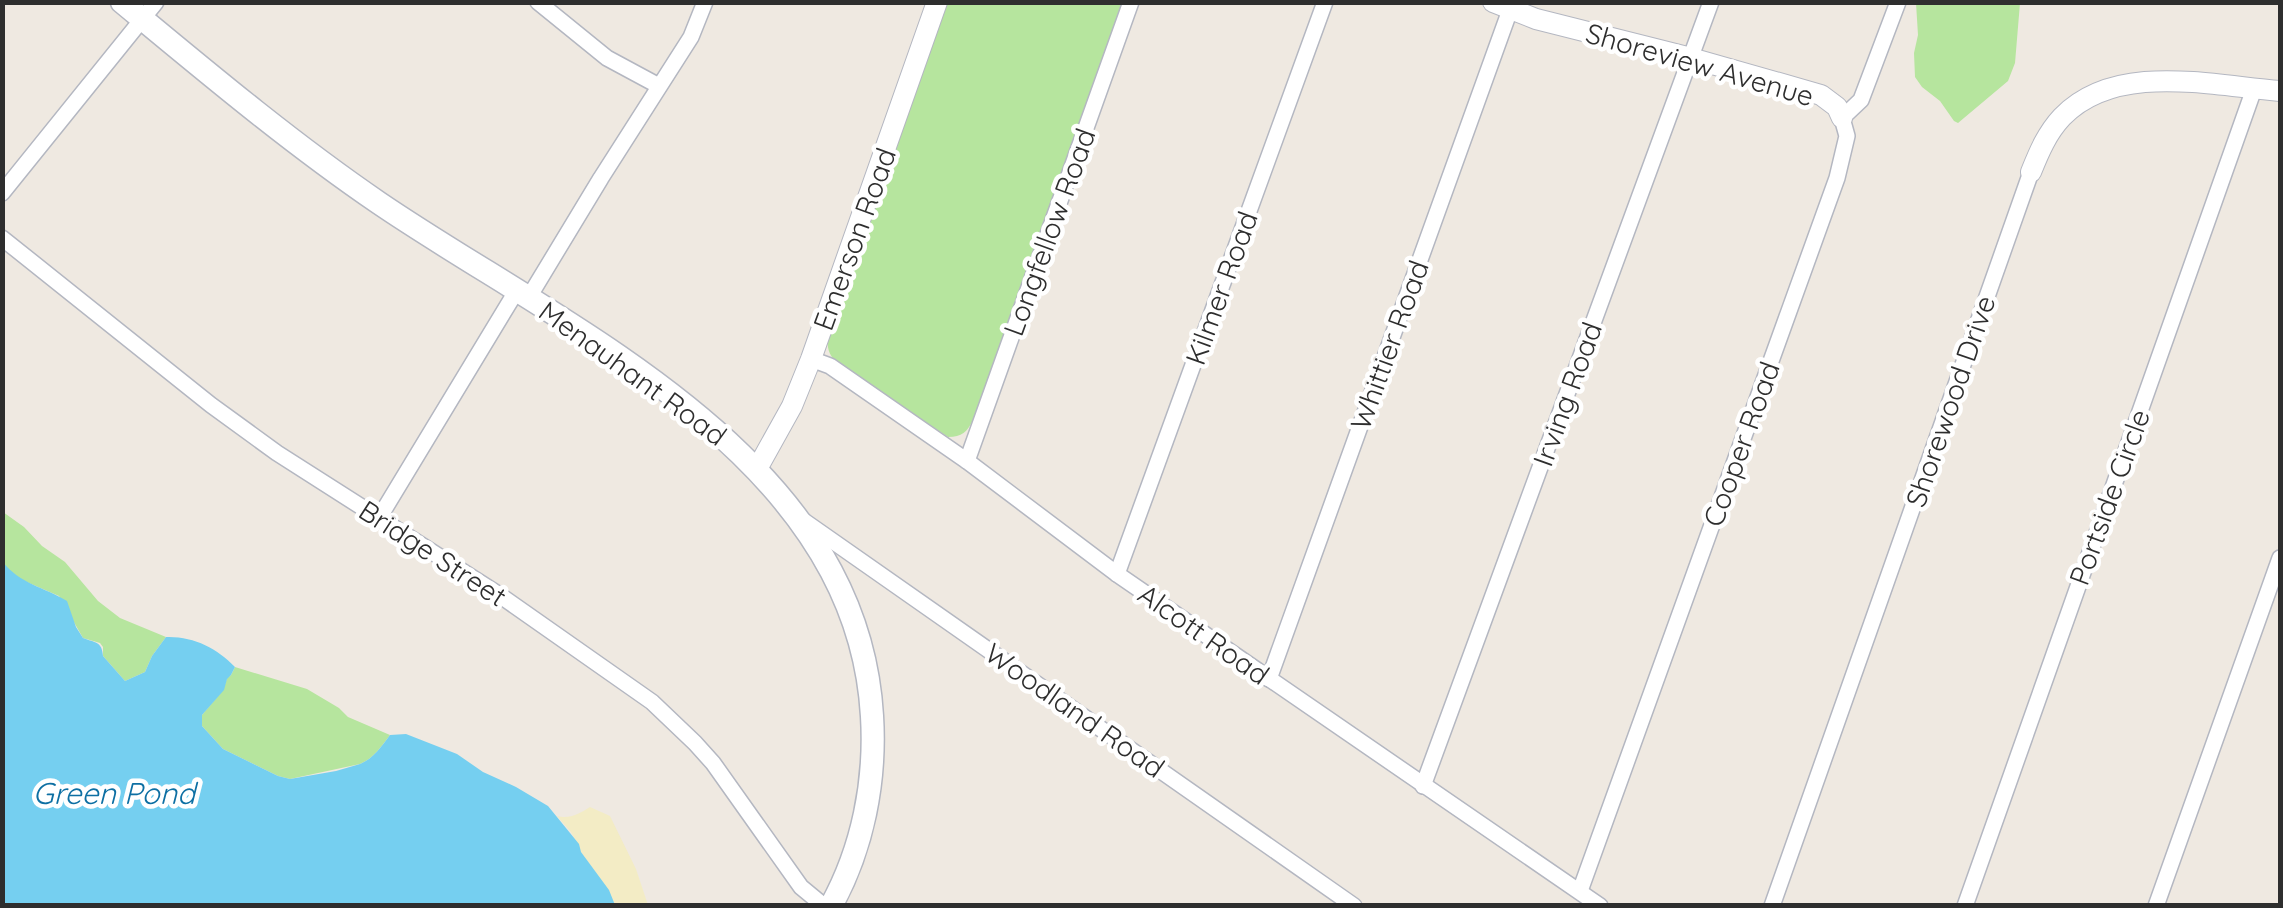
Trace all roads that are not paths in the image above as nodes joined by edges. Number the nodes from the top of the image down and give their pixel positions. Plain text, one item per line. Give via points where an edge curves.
1 (122, 2) edge
2 (538, 2) edge
3 (704, 2) edge
4 (938, 2) edge
5 (1131, 2) edge
6 (1325, 2) edge
7 (1711, 2) edge
8 (1898, 2) edge
9 (1501, 6) edge
10 (149, 11) edge
11 (1691, 58) junction
12 (659, 86) junction
13 (2254, 90) junction
14 (2280, 92) edge
15 (1842, 118) junction
16 (2032, 172) joint
17 (2, 193) edge
18 (2, 238) edge
19 (523, 294) junction
20 (811, 359) junction
21 (967, 460) junction
22 (757, 469) junction
23 (796, 516) junction
24 (379, 518) junction
25 (2280, 558) edge
26 (1117, 574) junction
27 (1268, 679) junction
28 (1423, 786) junction
29 (1580, 892) junction
30 (828, 906) edge
31 (1354, 906) edge
32 (1600, 906) edge
33 (1772, 906) edge
34 (1965, 906) edge
35 (2156, 906) edge

1 - 10 main road, Menauhant Road
2 - 12 street via 607,58
3 - 12 street via 691,37
4 - 20 street, Emerson Road
5 - 21 street, Longfellow Road
6 - 26 street, Kilmer Road
7 - 11 street, Irving Road
8 - 15 street via 1860,100
9 - 11 street, Shoreview Avenue
9 - 27 street, Whittier Road
10 - 17 street
10 - 19 main road, Menauhant Road via 301,146
11 - 15 street, Shoreview Avenue via 1821,96
11 - 28 street, Irving Road
12 - 19 street
13 - 14 street, Shorewood Drive
13 - 16 street, Shorewood Drive via 2138,82 2100,91 2063,115
13 - 34 street, Portside Circle
15 - 29 street, Cooper Road via 1846,136 1837,178
16 - 33 street, Shorewood Drive
18 - 24 street, Bridge Street via 211,405
19 - 22 main road, Menauhant Road via 625,361
19 - 24 street
20 - 21 street, Alcott Road
20 - 22 street, Emerson Road
21 - 26 street, Alcott Road
22 - 23 main road, Menauhant Road
23 - 30 main road, Menauhant Road via 847,608 871,697 873,758 864,820
23 - 31 street, Woodland Road
24 - 30 street, Bridge Street via 652,702 713,763 801,887
25 - 35 street
26 - 27 street, Alcott Road
27 - 28 street, Alcott Road
28 - 29 street, Alcott Road
29 - 32 street, Alcott Road

